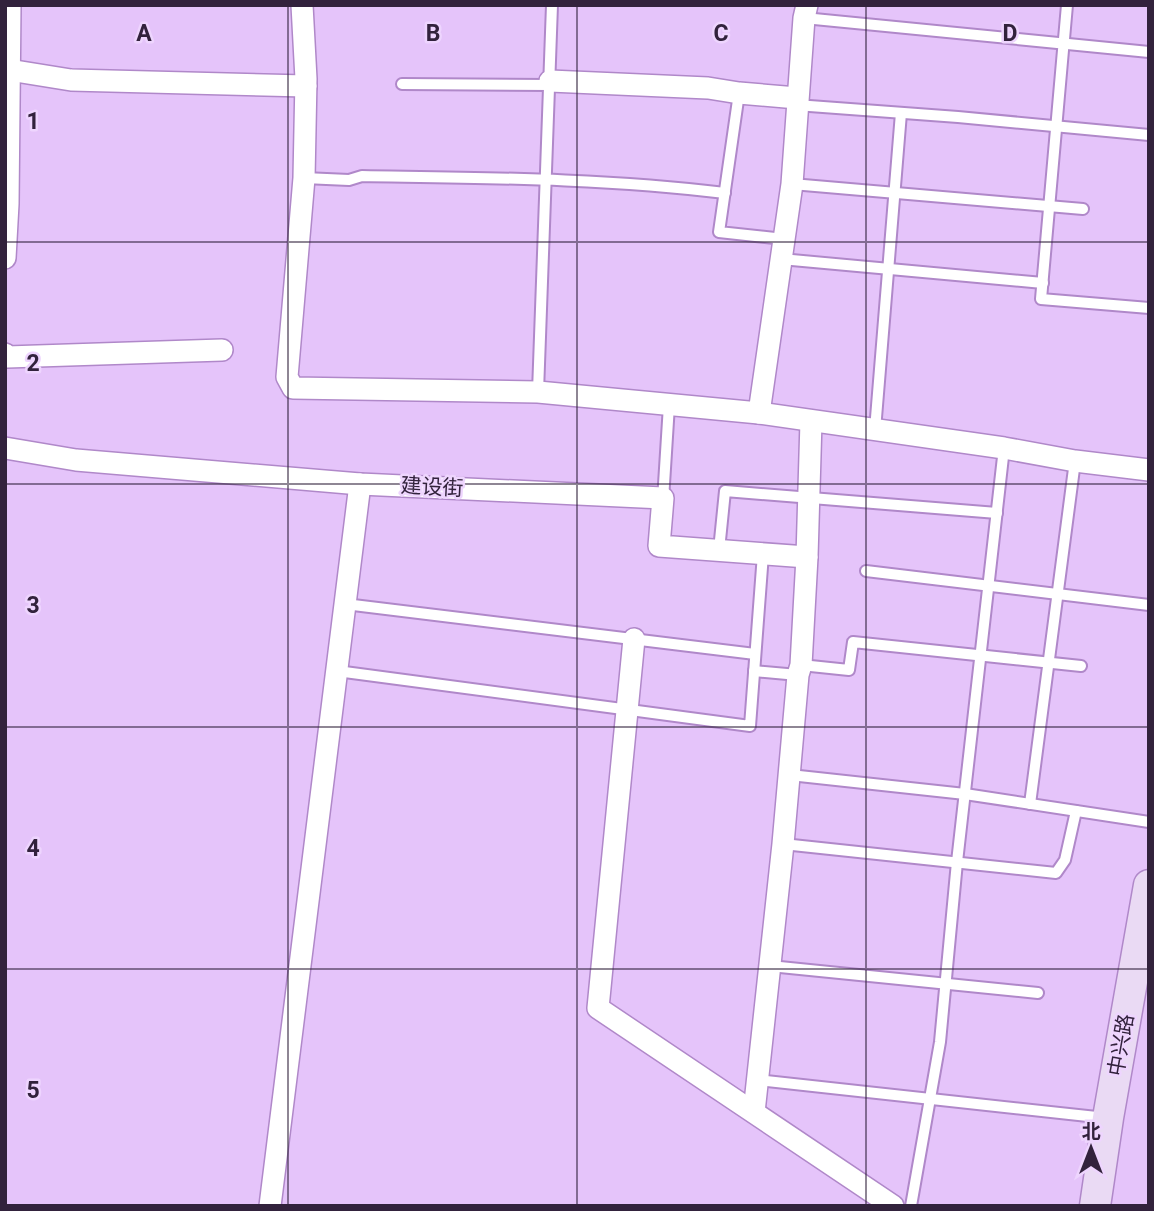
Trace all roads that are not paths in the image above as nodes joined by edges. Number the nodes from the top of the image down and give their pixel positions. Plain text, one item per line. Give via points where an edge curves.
1 (10, 5) edge
2 (302, 5) edge
3 (552, 5) edge
4 (1067, 5) edge
5 (805, 12) edge
6 (1064, 43) junction
7 (1149, 52) edge
8 (9, 70) junction
9 (550, 83) junction
10 (402, 84) dead end
11 (306, 86) junction
12 (739, 93) junction
13 (797, 101) junction
14 (901, 113) junction
15 (1057, 126) junction
16 (1149, 135) edge
17 (304, 178) junction
18 (546, 180) junction
19 (792, 184) junction
20 (725, 193) junction
21 (894, 193) junction
22 (1049, 206) junction
23 (1083, 209) dead end
24 (782, 249) junction
25 (5, 258) edge
26 (888, 268) junction
27 (1043, 283) junction
28 (1149, 308) edge
29 (222, 350) dead end
30 (5, 354) edge
31 (538, 392) junction
32 (669, 405) junction
33 (759, 413) junction
34 (811, 421) junction
35 (875, 430) junction
36 (5, 448) edge
37 (1004, 448) junction
38 (1075, 461) junction
39 (1149, 470) edge
40 (360, 484) junction
41 (663, 498) junction
42 (809, 498) junction
43 (997, 513) junction
44 (659, 546) joint
45 (719, 550) junction
46 (763, 554) junction
47 (807, 557) junction
48 (866, 571) dead end
49 (988, 586) junction
50 (1058, 594) junction
51 (345, 604) junction
52 (1149, 605) edge
53 (634, 639) junction
54 (755, 654) junction
55 (980, 655) junction
56 (1049, 663) junction
57 (1081, 666) dead end
58 (799, 670) junction
59 (337, 671) junction
60 (754, 671) junction
61 (626, 710) junction
62 (790, 775) junction
63 (965, 794) junction
64 (1030, 804) junction
65 (1076, 811) junction
66 (1149, 822) edge
67 (783, 844) junction
68 (957, 862) junction
69 (1149, 885) edge
70 (770, 966) junction
71 (946, 984) junction
72 (1038, 993) dead end
73 (757, 1080) junction
74 (930, 1099) junction
75 (754, 1112) junction
76 (1108, 1118) junction
77 (270, 1206) edge
78 (893, 1206) edge
79 (911, 1206) edge
80 (1095, 1206) edge

1 - 8 street
2 - 11 street
3 - 9 lane
4 - 6 lane
5 - 6 lane
5 - 13 street
6 - 7 lane
6 - 15 lane
8 - 11 street via 71,80
8 - 25 street
9 - 10 lane
9 - 12 street
9 - 18 lane
11 - 17 street
12 - 13 street
12 - 20 lane
13 - 14 lane
13 - 19 street
14 - 15 lane
14 - 21 lane
15 - 16 lane
15 - 22 lane
17 - 18 lane
17 - 31 street via 287,377 293,388
18 - 20 lane
18 - 31 lane
19 - 21 lane
19 - 24 street
20 - 24 lane via 719,232
21 - 22 lane
21 - 26 lane
22 - 23 lane
22 - 27 lane
24 - 26 lane
24 - 33 street
26 - 27 lane
26 - 35 lane
27 - 28 lane via 1041,299
29 - 30 street
31 - 32 street
32 - 33 street
32 - 41 lane
33 - 34 street
34 - 35 street
34 - 42 street
35 - 37 street
36 - 40 street, 建设街 via 76,460
37 - 38 street
37 - 43 lane
38 - 39 street
38 - 50 lane
40 - 41 street, 建设街
40 - 51 street
41 - 44 lane
42 - 43 lane
42 - 45 lane via 725,491
42 - 47 street
43 - 49 lane
44 - 45 street
45 - 46 street
46 - 47 street
46 - 54 lane
47 - 58 street
48 - 49 lane
49 - 50 lane
49 - 55 lane
50 - 52 lane
50 - 56 lane
51 - 53 lane
51 - 59 street
53 - 54 lane
53 - 61 street
54 - 60 lane
55 - 56 lane
55 - 58 lane via 853,642 849,670
55 - 63 lane
56 - 57 lane
56 - 64 lane
58 - 60 lane
58 - 62 street
59 - 61 lane
59 - 77 street
60 - 61 lane via 750,726
61 - 75 street via 598,1008
62 - 63 lane
62 - 67 street
63 - 64 lane
63 - 68 lane
64 - 65 lane
65 - 66 lane
65 - 68 lane via 1065,860 1056,873
67 - 68 lane
67 - 70 street
68 - 71 lane
69 - 76 main road, 中兴路
70 - 71 lane
70 - 73 street
71 - 72 lane
71 - 74 lane
73 - 74 lane
73 - 75 street
74 - 76 lane
74 - 79 lane
75 - 78 street
76 - 80 main road, 中兴路

